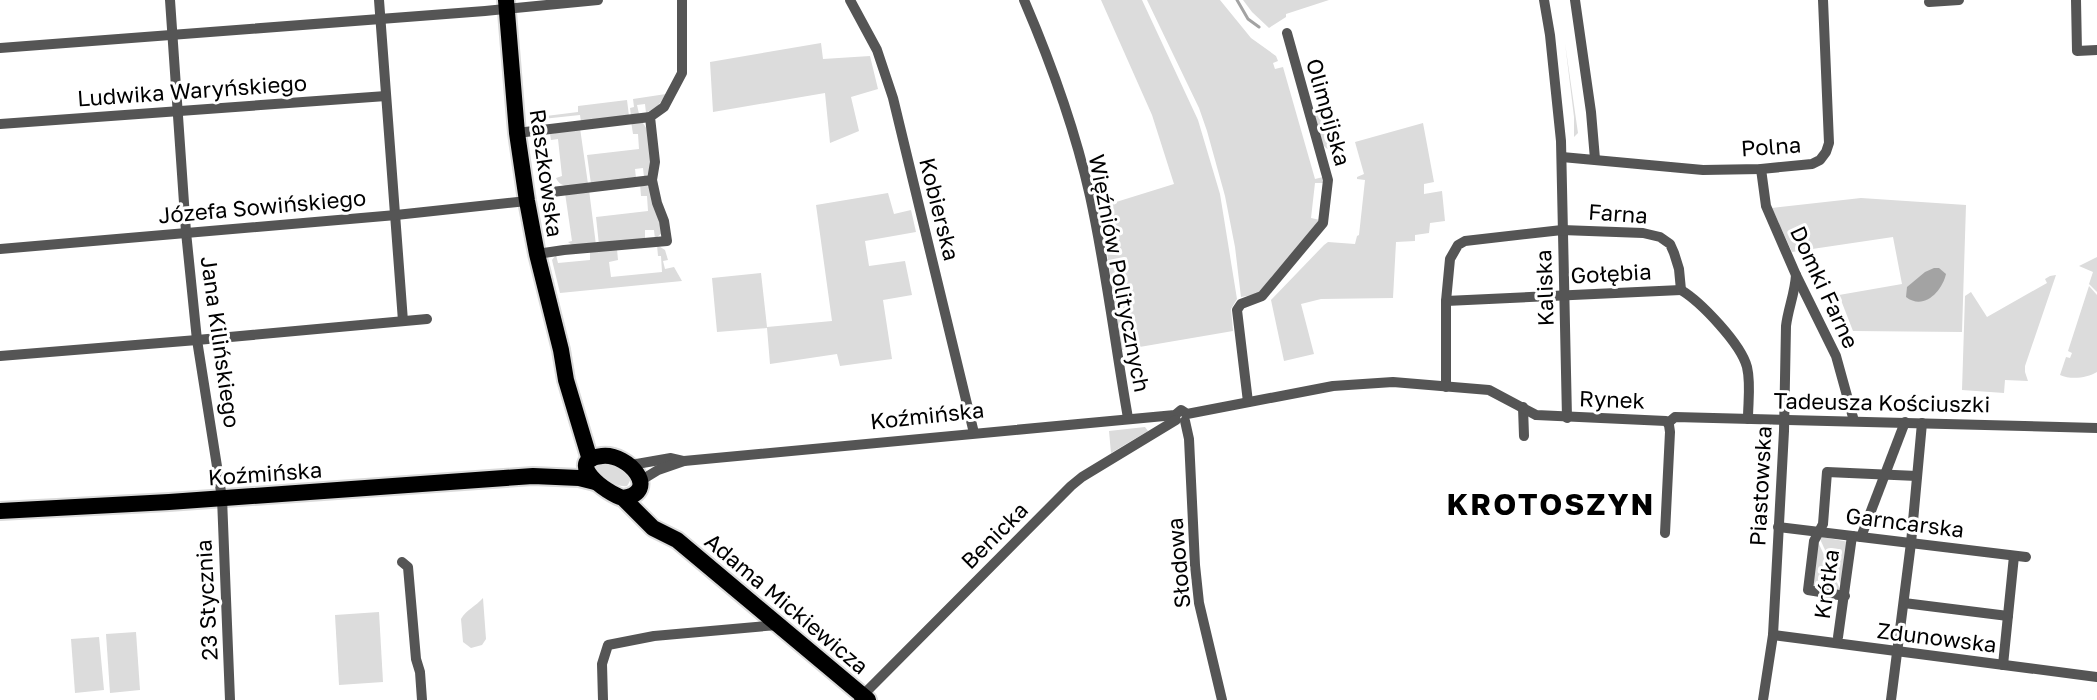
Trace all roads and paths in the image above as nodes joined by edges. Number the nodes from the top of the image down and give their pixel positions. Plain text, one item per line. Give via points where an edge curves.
1 (170, 0) edge
2 (379, 0) edge
3 (598, 0) edge
4 (682, 0) edge
5 (850, 0) edge
6 (1024, 0) edge
7 (1544, 0) edge
8 (1575, 0) edge
9 (1823, 0) edge
10 (1959, 0) edge
11 (2076, 0) edge
12 (1929, 2) edge
13 (506, 5) edge
14 (381, 19) junction
15 (1287, 33) dead end
16 (173, 36) junction
17 (0, 48) edge
18 (2097, 50) edge
19 (386, 96) junction
20 (178, 111) junction
21 (650, 117) junction
22 (0, 124) edge
23 (517, 133) junction
24 (1562, 157) junction
25 (1595, 159) junction
26 (1761, 169) junction
27 (652, 180) junction
28 (552, 192) dead end
29 (527, 201) junction
30 (396, 215) junction
31 (1562, 230) junction
32 (186, 232) junction
33 (0, 249) edge
34 (537, 254) junction
35 (1796, 275) junction
36 (1681, 290) junction
37 (1564, 295) junction
38 (1446, 301) junction
39 (427, 319) dead end
40 (403, 321) junction
41 (197, 340) junction
42 (0, 356) edge
43 (1446, 387) junction
44 (1252, 402) junction
45 (1523, 407) junction
46 (1128, 418) junction
47 (1181, 418) junction
48 (1567, 418) junction
49 (1748, 419) junction
50 (1784, 420) junction
51 (1854, 421) junction
52 (1905, 422) junction
53 (1668, 423) junction
54 (1922, 423) junction
55 (2097, 428) edge
56 (974, 433) junction
57 (1524, 436) dead end
58 (595, 460) junction
59 (684, 461) junction
60 (631, 465) junction
61 (1883, 474) junction
62 (533, 476) junction
63 (1917, 476) junction
64 (595, 482) junction
65 (639, 485) junction
66 (222, 498) junction
67 (623, 498) junction
68 (0, 511) edge
69 (1778, 527) junction
70 (1819, 532) junction
71 (1665, 533) dead end
72 (1857, 536) junction
73 (677, 540) junction
74 (1911, 543) junction
75 (2014, 556) junction
76 (2026, 557) dead end
77 (402, 562) dead end
78 (1845, 596) junction
79 (1904, 603) junction
80 (2008, 616) junction
81 (779, 624) junction
82 (1773, 635) junction
83 (1838, 637) dead end
84 (1897, 652) junction
85 (2003, 665) junction
86 (2097, 677) edge
87 (863, 699) edge
88 (230, 700) edge
89 (422, 700) edge
90 (603, 700) edge
91 (1222, 700) edge
92 (1763, 700) edge
93 (1891, 700) edge

1 - 16 street, Jana Kilińskiego
2 - 14 street
3 - 13 street
4 - 21 street via 682,73 664,107
5 - 56 street, Kobierska via 877,50 893,98
6 - 46 street, Więźniów Politycznych via 1066,110 1089,193
7 - 24 street, Kaliska
8 - 25 street
9 - 26 street, Polna via 1826,152 1812,164
10 - 12 street
11 - 18 street via 2077,51
13 - 14 street
13 - 23 main road, Raszkowska
14 - 16 street
14 - 19 street
15 - 44 street, Olimpijska via 1328,183 1320,228 1262,296 1237,310
16 - 17 street
16 - 20 street, Jana Kilińskiego
19 - 20 street, Ludwika Waryńskiego
19 - 30 street
20 - 22 street, Ludwika Waryńskiego
20 - 32 street, Jana Kilińskiego
21 - 23 street
21 - 27 street
23 - 29 main road, Raszkowska
24 - 25 street, Polna
24 - 31 street, Kaliska
25 - 26 street, Polna via 1703,170
26 - 35 street, Domki Farne via 1766,206
27 - 28 street
27 - 34 street via 667,241
29 - 30 street, Józefa Sowińskiego
29 - 34 main road, Raszkowska
30 - 32 street, Józefa Sowińskiego
30 - 40 street
31 - 36 street, Farna via 1660,237 1674,253
31 - 37 street, Kaliska
31 - 38 street, Farna via 1458,245 1450,259
32 - 33 street, Józefa Sowińskiego
32 - 41 street, Jana Kilińskiego
34 - 58 main road, Raszkowska via 561,350 574,372 594,436
35 - 50 street, Piastowska via 1787,313
35 - 51 street, Domki Farne via 1836,356
36 - 37 street, Gołębia
36 - 49 street via 1727,333 1745,360
37 - 38 street, Gołębia
37 - 48 street, Kaliska
38 - 43 street
39 - 40 street
40 - 41 street
41 - 42 street
41 - 66 street, Jana Kilińskiego
43 - 44 street, Koźmińska via 1355,383
43 - 45 street, Koźmińska via 1489,390
44 - 47 street, Koźmińska
45 - 48 street, Rynek via 1536,415
45 - 57 street
46 - 47 street, Koźmińska
46 - 56 street, Koźmińska
47 - 87 street, Benicka via 1071,486
47 - 91 street, Słodowa via 1189,439 1199,603
48 - 53 street, Rynek
49 - 50 street, Tadeusza Kościuszki
49 - 53 street, Tadeusza Kościuszki via 1675,417
50 - 51 street, Tadeusza Kościuszki
50 - 69 street, Piastowska
51 - 52 street, Tadeusza Kościuszki
52 - 54 street, Tadeusza Kościuszki
52 - 61 street, Krótka
53 - 71 street, Rynek
54 - 55 street, Tadeusza Kościuszki
54 - 63 street
56 - 59 street, Koźmińska
58 - 60 main road via 621,459
58 - 62 main road, Koźmińska
58 - 64 main road via 587,473
59 - 60 street, Koźmińska
59 - 65 street, Koźmińska via 658,470
60 - 65 main road
61 - 63 street
61 - 70 street via 1827,472
61 - 72 street, Krótka
62 - 64 main road, Koźmińska
62 - 66 main road, Koźmińska
63 - 74 street
64 - 67 main road
65 - 67 main road via 632,496
65 - 73 main road, Adama Mickiewicza via 647,507
66 - 68 main road, Koźmińska
66 - 88 street, 23 Stycznia
67 - 73 main road, Adama Mickiewicza via 653,528
69 - 70 street, Garncarska
69 - 82 street, Piastowska
70 - 72 street, Garncarska
70 - 78 street via 1808,590
72 - 74 street, Garncarska
72 - 78 street, Krótka
73 - 81 main road, Adama Mickiewicza
74 - 75 street, Garncarska
74 - 79 street
75 - 76 street, Garncarska
75 - 80 street
77 - 89 street via 408,567
78 - 83 street, Krótka
79 - 80 street
79 - 84 street
80 - 85 street
81 - 87 main road, Adama Mickiewicza
81 - 90 street via 608,645 602,664
82 - 84 street, Zdunowska
82 - 92 street, Piastowska
84 - 85 street, Zdunowska
84 - 93 street
85 - 86 street, Zdunowska

